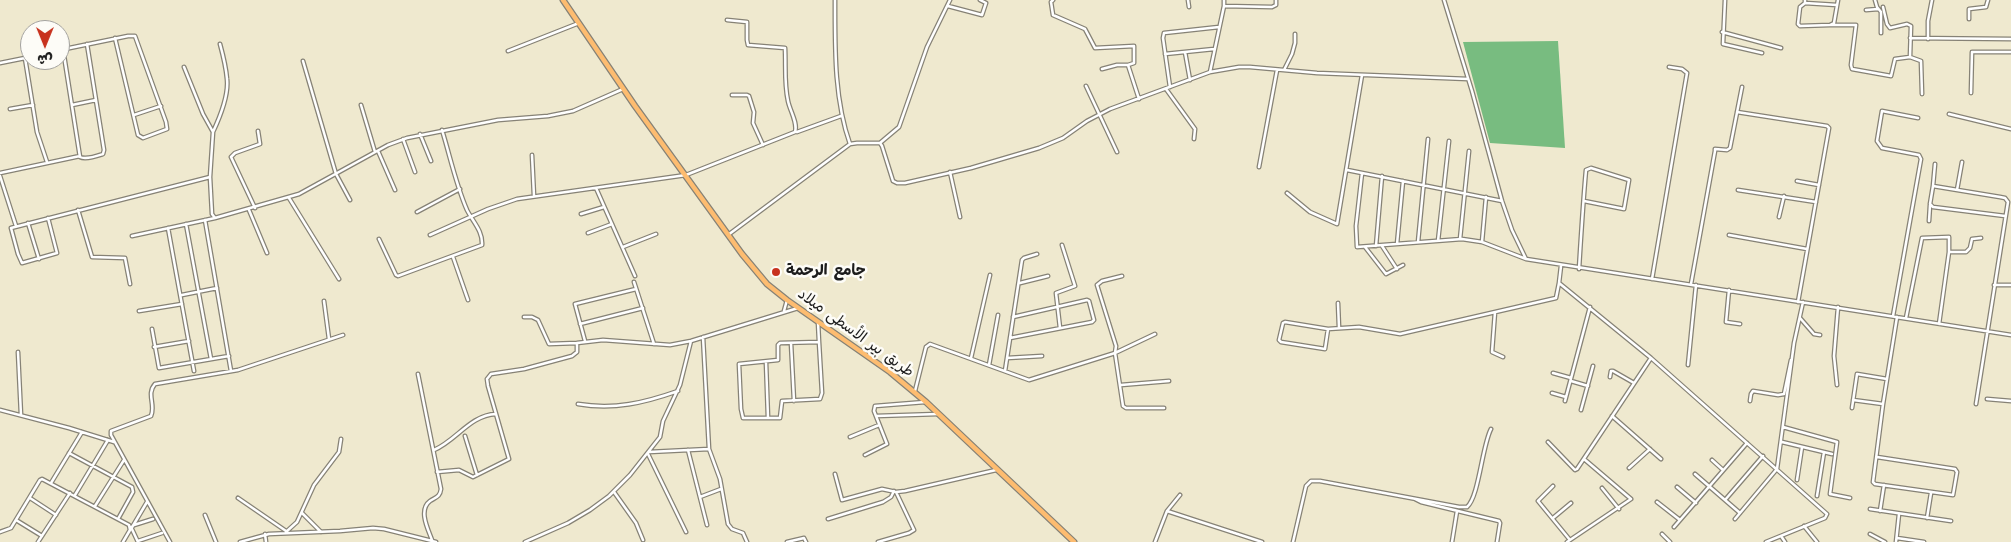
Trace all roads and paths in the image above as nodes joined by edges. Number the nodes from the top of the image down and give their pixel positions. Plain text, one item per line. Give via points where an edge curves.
1 (563, 0) edge
2 (836, 0) edge
3 (950, 0) edge
4 (980, 0) edge
5 (1053, 0) edge
6 (1188, 0) edge
7 (1224, 0) edge
8 (1276, 0) edge
9 (1444, 0) edge
10 (1725, 0) edge
11 (1838, 0) edge
12 (1875, 0) edge
13 (1932, 0) edge
14 (1988, 0) edge
15 (1805, 2) edge
16 (1837, 5) junction
17 (948, 6) junction
18 (1224, 6) junction
19 (1189, 7) dead end
20 (1883, 7) dead end
21 (1878, 9) junction
22 (1866, 10) dead end
23 (1883, 13) junction
24 (1969, 19) dead end
25 (727, 20) dead end
26 (578, 22) junction
27 (1830, 25) junction
28 (1219, 27) junction
29 (1722, 32) junction
30 (1881, 33) dead end
31 (1295, 34) dead end
32 (115, 38) junction
33 (1910, 38) junction
34 (1928, 39) junction
35 (2011, 39) edge
36 (87, 44) junction
37 (220, 44) dead end
38 (70, 48) edge
39 (1214, 48) junction
40 (1781, 48) dead end
41 (508, 51) dead end
42 (1185, 52) junction
43 (2011, 52) edge
44 (1762, 53) dead end
45 (1165, 54) junction
46 (1910, 57) junction
47 (20, 59) edge
48 (303, 61) dead end
49 (0, 63) edge
50 (1128, 65) junction
51 (1669, 66) dead end
52 (184, 67) dead end
53 (27, 70) edge
54 (65, 70) edge
55 (1102, 70) dead end
56 (1277, 70) junction
57 (1284, 70) junction
58 (1210, 72) junction
59 (1362, 75) junction
60 (1468, 79) junction
61 (1190, 80) junction
62 (1086, 86) dead end
63 (1742, 87) dead end
64 (624, 89) junction
65 (1168, 89) junction
66 (1971, 93) dead end
67 (1922, 94) dead end
68 (732, 95) dead end
69 (1139, 99) junction
70 (96, 100) junction
71 (72, 105) junction
72 (33, 106) junction
73 (160, 106) junction
74 (361, 106) dead end
75 (10, 109) dead end
76 (1737, 112) junction
77 (1098, 114) junction
78 (1949, 114) dead end
79 (133, 115) junction
80 (841, 116) junction
81 (1918, 118) dead end
82 (2011, 129) edge
83 (258, 130) dead end
84 (442, 130) junction
85 (213, 132) junction
86 (795, 132) junction
87 (420, 134) junction
88 (1194, 138) dead end
89 (402, 139) junction
90 (1428, 139) dead end
91 (1449, 141) dead end
92 (880, 143) junction
93 (850, 144) junction
94 (762, 145) junction
95 (377, 151) junction
96 (1469, 151) dead end
97 (1117, 152) dead end
98 (532, 155) dead end
99 (80, 156) junction
100 (431, 160) dead end
101 (47, 162) junction
102 (1962, 162) dead end
103 (1935, 164) dead end
104 (1259, 167) dead end
105 (1346, 170) junction
106 (415, 172) dead end
107 (950, 172) junction
108 (1362, 172) junction
109 (336, 174) junction
110 (0, 175) edge
111 (686, 175) junction
112 (1382, 176) junction
113 (210, 177) junction
114 (1403, 181) junction
115 (1797, 181) dead end
116 (1424, 185) junction
117 (1819, 185) junction
118 (1932, 186) junction
119 (596, 188) junction
120 (460, 189) junction
121 (1444, 189) junction
122 (395, 190) dead end
123 (1738, 190) dead end
124 (1957, 190) junction
125 (1287, 193) dead end
126 (1466, 193) junction
127 (534, 196) junction
128 (1784, 196) junction
129 (1486, 197) junction
130 (289, 198) junction
131 (350, 200) dead end
132 (1502, 201) junction
133 (1584, 202) junction
134 (1816, 202) junction
135 (1930, 204) junction
136 (604, 207) junction
137 (255, 208) junction
138 (78, 210) junction
139 (248, 210) junction
140 (417, 212) dead end
141 (581, 214) dead end
142 (473, 216) junction
143 (960, 216) dead end
144 (2005, 216) junction
145 (1779, 217) dead end
146 (48, 218) junction
147 (215, 218) junction
148 (205, 220) junction
149 (1929, 220) dead end
150 (28, 223) junction
151 (186, 224) junction
152 (612, 224) junction
153 (16, 226) junction
154 (168, 228) junction
155 (588, 233) dead end
156 (656, 234) dead end
157 (430, 235) dead end
158 (728, 235) junction
159 (1729, 235) dead end
160 (132, 236) dead end
161 (1981, 238) dead end
162 (379, 239) dead end
163 (1460, 239) junction
164 (1438, 241) junction
165 (1418, 242) junction
166 (1482, 242) junction
167 (1396, 244) junction
168 (1062, 245) dead end
169 (1376, 246) junction
170 (1382, 246) junction
171 (1365, 247) junction
172 (622, 248) junction
173 (1807, 248) junction
174 (1949, 252) junction
175 (267, 254) dead end
176 (1037, 254) dead end
177 (453, 257) junction
178 (38, 259) junction
179 (1526, 259) junction
180 (1402, 265) dead end
181 (1561, 266) junction
182 (1396, 269) junction
183 (1579, 269) junction
184 (990, 275) dead end
185 (635, 276) dead end
186 (1048, 276) dead end
187 (1122, 276) dead end
188 (1652, 279) junction
189 (339, 280) dead end
190 (634, 282) dead end
191 (1019, 283) junction
192 (1559, 283) junction
193 (130, 284) dead end
194 (1690, 284) junction
195 (1696, 285) junction
196 (1994, 285) junction
197 (2011, 286) edge
198 (217, 288) junction
199 (636, 289) junction
200 (1729, 290) junction
201 (199, 292) junction
202 (181, 296) junction
203 (468, 300) dead end
204 (787, 300) junction
205 (324, 301) dead end
206 (1798, 302) junction
207 (1803, 302) junction
208 (1338, 303) dead end
209 (182, 304) junction
210 (1057, 307) junction
211 (1590, 307) junction
212 (1838, 307) junction
213 (643, 308) junction
214 (798, 308) junction
215 (139, 311) dead end
216 (784, 311) junction
217 (1495, 312) junction
218 (998, 314) dead end
219 (1893, 316) junction
220 (524, 317) dead end
221 (1013, 317) junction
222 (1898, 317) junction
223 (1800, 318) junction
224 (1906, 318) junction
225 (818, 321) junction
226 (580, 324) junction
227 (1740, 324) dead end
228 (1940, 324) junction
229 (1060, 328) junction
230 (1339, 328) junction
231 (152, 329) dead end
232 (1328, 329) junction
233 (1987, 332) junction
234 (1155, 334) dead end
235 (344, 335) dead end
236 (1820, 335) dead end
237 (2011, 335) edge
238 (703, 337) junction
239 (1010, 338) junction
240 (329, 339) junction
241 (189, 341) junction
242 (585, 341) junction
243 (691, 341) junction
244 (820, 342) junction
245 (577, 343) junction
246 (791, 343) junction
247 (654, 344) junction
248 (154, 347) junction
249 (18, 352) dead end
250 (1115, 353) junction
251 (229, 356) junction
252 (1042, 356) dead end
253 (1503, 357) dead end
254 (971, 358) junction
255 (1007, 358) junction
256 (1651, 358) junction
257 (211, 359) junction
258 (1792, 359) junction
259 (193, 362) junction
260 (766, 362) junction
261 (989, 365) junction
262 (1688, 365) dead end
263 (1592, 366) dead end
264 (194, 371) dead end
265 (1005, 371) junction
266 (231, 372) junction
267 (1552, 373) dead end
268 (418, 374) dead end
269 (1610, 377) dead end
270 (1887, 379) junction
271 (1571, 380) junction
272 (1170, 381) dead end
273 (1634, 383) junction
274 (1121, 385) junction
275 (1837, 385) dead end
276 (1588, 386) junction
277 (678, 391) junction
278 (914, 392) junction
279 (1552, 393) dead end
280 (1566, 397) junction
281 (794, 400) junction
282 (1853, 400) junction
283 (1987, 400) dead end
284 (1565, 401) dead end
285 (1750, 401) dead end
286 (2011, 401) edge
287 (926, 402) junction
288 (578, 404) dead end
289 (1883, 404) junction
290 (1976, 404) dead end
291 (1164, 408) dead end
292 (1852, 408) dead end
293 (0, 410) edge
294 (1581, 410) dead end
295 (496, 414) junction
296 (939, 414) junction
297 (21, 415) junction
298 (875, 416) junction
299 (1612, 416) junction
300 (768, 418) junction
301 (879, 425) junction
302 (1783, 427) junction
303 (1491, 429) dead end
304 (82, 432) junction
305 (465, 436) dead end
306 (850, 437) dead end
307 (341, 439) dead end
308 (108, 440) junction
309 (115, 442) junction
310 (1548, 442) dead end
311 (1781, 442) junction
312 (1747, 443) junction
313 (1802, 447) junction
314 (709, 449) junction
315 (1650, 449) junction
316 (433, 450) junction
317 (688, 450) junction
318 (1824, 452) junction
319 (69, 453) junction
320 (648, 453) junction
321 (1832, 454) dead end
322 (865, 455) dead end
323 (1762, 456) junction
324 (1876, 457) junction
325 (1584, 459) junction
326 (1661, 459) dead end
327 (124, 460) junction
328 (1712, 460) dead end
329 (93, 466) junction
330 (1629, 468) dead end
331 (998, 469) junction
332 (1777, 469) junction
333 (1723, 470) junction
334 (437, 472) junction
335 (835, 474) dead end
336 (1695, 474) dead end
337 (477, 475) junction
338 (114, 477) junction
339 (1797, 480) dead end
340 (51, 483) junction
341 (1884, 485) junction
342 (1553, 486) dead end
343 (1709, 486) junction
344 (1677, 487) dead end
345 (1602, 488) dead end
346 (722, 489) junction
347 (614, 492) junction
348 (895, 492) junction
349 (70, 493) junction
350 (1931, 493) junction
351 (75, 495) junction
352 (1180, 495) dead end
353 (1817, 496) dead end
354 (700, 497) junction
355 (29, 498) junction
356 (238, 498) dead end
357 (1414, 498) junction
358 (1850, 498) dead end
359 (1725, 500) junction
360 (147, 502) junction
361 (1571, 502) dead end
362 (1657, 502) dead end
363 (1696, 502) junction
364 (95, 506) junction
365 (1619, 509) junction
366 (1870, 509) dead end
367 (1167, 511) junction
368 (1457, 511) junction
369 (1880, 511) junction
370 (302, 513) junction
371 (1740, 513) junction
372 (1899, 513) junction
373 (56, 515) junction
374 (205, 516) dead end
375 (1552, 518) junction
376 (1927, 518) junction
377 (118, 519) junction
378 (153, 519) dead end
379 (828, 519) dead end
380 (1735, 519) dead end
381 (16, 520) junction
382 (1680, 520) junction
383 (1951, 522) dead end
384 (707, 525) dead end
385 (1804, 526) junction
386 (131, 527) junction
387 (1674, 527) dead end
388 (0, 532) edge
389 (287, 532) junction
390 (321, 532) junction
391 (686, 532) dead end
392 (162, 533) dead end
393 (265, 534) junction
394 (1662, 534) dead end
395 (1870, 534) dead end
396 (42, 536) junction
397 (1781, 536) junction
398 (1897, 538) junction
399 (643, 540) dead end
400 (138, 541) edge
401 (434, 541) edge
402 (1568, 541) edge
403 (38, 542) edge
404 (123, 542) edge
405 (170, 542) edge
406 (216, 542) edge
407 (240, 542) edge
408 (266, 542) edge
409 (525, 542) edge
410 (748, 542) edge
411 (787, 542) edge
412 (806, 542) edge
413 (878, 542) edge
414 (1074, 542) edge
415 (1155, 542) edge
416 (1262, 542) edge
417 (1293, 542) edge
418 (1452, 542) edge
419 (1497, 542) edge
420 (1670, 542) edge
421 (1766, 542) edge
422 (1785, 542) edge
423 (1817, 542) edge
424 (1886, 542) edge
425 (1896, 542) edge
426 (1924, 542) edge

1 - 26 main road, طريق بير الأسطى ميلاد
2 - 80 street
3 - 17 street
4 - 17 street via 986,4 982,15
5 - 50 street via 1053,15 1085,30 1095,48 1134,46 1135,61
6 - 19 street
7 - 18 street
8 - 18 street via 1276,5 1272,6
9 - 60 street
10 - 29 street
11 - 16 street
12 - 21 street
13 - 34 street
14 - 24 street via 1986,7 1969,9
15 - 16 street
15 - 27 street via 1800,9 1799,26
16 - 27 street via 1834,23
17 - 92 street via 927,47 899,127
18 - 28 street
20 - 23 street
21 - 22 street
21 - 23 street
23 - 30 street
23 - 33 street via 1890,28 1911,25
25 - 86 street via 746,22 748,45 785,48 786,86
26 - 41 street
26 - 64 main road, طريق بير الأسطى ميلاد
27 - 46 street via 1856,25 1852,69 1892,76 1894,60
28 - 39 street
28 - 45 street via 1164,33
29 - 40 street
29 - 44 street via 1723,44
31 - 57 street via 1292,54
32 - 36 street
32 - 73 street via 136,37
32 - 79 street
33 - 34 street
33 - 46 street
34 - 35 street
36 - 38 street
36 - 70 street
37 - 85 street via 227,89
39 - 42 street
39 - 58 street
42 - 45 street
42 - 61 street
43 - 66 street via 1972,52
45 - 65 street
46 - 67 street via 1922,62
47 - 49 street
48 - 109 street
50 - 55 street
50 - 69 street
51 - 188 street via 1687,73
52 - 85 street
53 - 72 street
54 - 71 street
56 - 57 street
56 - 58 street via 1239,67
56 - 104 street
57 - 59 street
58 - 61 street
59 - 60 street
59 - 105 street
60 - 132 street
61 - 65 street
62 - 77 street
63 - 76 street
64 - 84 street via 573,111
64 - 111 main road, طريق بير الأسطى ميلاد
65 - 69 street
65 - 88 street via 1195,129
68 - 94 street via 749,96 754,112 753,122
69 - 77 street
70 - 71 street
70 - 99 street via 104,152 85,158
71 - 99 street
72 - 75 street
72 - 101 street
73 - 79 street
73 - 79 street via 168,128 144,137 138,135
74 - 95 street
76 - 117 street via 1828,127
76 - 194 street via 1730,148 1715,149
77 - 97 street
77 - 107 street via 1048,145
78 - 82 street
80 - 86 street
80 - 93 street
81 - 219 street via 1882,111 1877,141 1882,148 1919,155 1921,159
83 - 137 street via 260,145 231,157
84 - 87 street
84 - 120 street
85 - 113 street
86 - 94 street
87 - 89 street
87 - 100 street
89 - 95 street
89 - 106 street
90 - 116 street
91 - 121 street
92 - 93 street
92 - 107 street via 892,178 897,183
93 - 158 street
94 - 111 street
95 - 109 street
95 - 122 street
96 - 126 street
98 - 127 street
99 - 101 street
101 - 110 street
102 - 124 street
103 - 118 street
105 - 108 street
105 - 125 street via 1337,224 1310,212
107 - 143 street
108 - 112 street
108 - 171 street via 1355,244
109 - 130 street
109 - 131 street
110 - 153 street
111 - 119 street
111 - 158 main road, طريق بير الأسطى ميلاد
112 - 114 street
112 - 169 street
113 - 138 street
113 - 147 street
114 - 116 street
114 - 167 street
115 - 117 street
116 - 121 street
116 - 165 street
117 - 134 street
118 - 124 street
118 - 135 street
119 - 127 street
119 - 136 street
120 - 140 street
120 - 142 street via 467,210
121 - 126 street
121 - 164 street
123 - 128 street
124 - 144 street via 2005,198 2008,202
126 - 129 street
126 - 163 street
127 - 142 street via 510,201
128 - 134 street
128 - 145 street
129 - 132 street
129 - 166 street
130 - 137 street
130 - 189 street
132 - 179 street
133 - 133 street via 1624,209 1629,179 1587,169
133 - 183 street
134 - 173 street
135 - 144 street
135 - 149 street
136 - 141 street
136 - 152 street
137 - 139 street
138 - 146 street
138 - 193 street via 92,257 125,258
139 - 147 street
139 - 175 street
142 - 157 street
142 - 177 street via 482,245
144 - 196 street
146 - 150 street
146 - 178 street via 57,252
147 - 148 street
148 - 151 street
148 - 198 street
150 - 153 street
150 - 178 street
151 - 154 street
151 - 201 street
152 - 155 street
152 - 172 street
153 - 178 street via 10,230 20,262
154 - 160 street
154 - 202 street
156 - 172 street
158 - 204 main road, طريق بير الأسطى ميلاد via 759,275
159 - 173 street
161 - 174 street via 1972,239 1966,252
162 - 177 street via 397,276
163 - 164 street
163 - 166 street
164 - 165 street
165 - 167 street
166 - 179 street
167 - 170 street
168 - 210 street via 1075,286 1057,292
169 - 170 street
169 - 171 street
170 - 182 street
171 - 182 street via 1386,274
172 - 185 street
173 - 206 street
174 - 224 street via 1949,238 1923,237 1920,240
174 - 228 street
176 - 191 street via 1022,259
177 - 203 street
179 - 181 street
180 - 182 street
181 - 183 street
181 - 192 street
183 - 188 street
184 - 254 street
186 - 191 street
187 - 250 street via 1097,285 1114,335
188 - 194 street
190 - 199 street
191 - 221 street
192 - 211 street
192 - 217 street via 1556,298
194 - 195 street
195 - 200 street
195 - 262 street
196 - 197 street
196 - 233 street
198 - 201 street
198 - 251 street
199 - 213 street
199 - 226 street via 575,304
200 - 206 street
200 - 227 street via 1726,322
201 - 202 street
201 - 257 street
202 - 209 street
204 - 214 main road, طريق بير الأسطى ميلاد
204 - 216 street
205 - 240 street
206 - 207 street
207 - 212 street
207 - 223 street
208 - 230 street
209 - 215 street
209 - 241 street
210 - 221 street
210 - 229 street
210 - 229 street via 1088,300 1094,320
211 - 256 street
211 - 271 street
212 - 219 street
212 - 275 street via 1834,356
213 - 226 street
213 - 247 street
214 - 216 street
214 - 225 main road, طريق بير الأسطى ميلاد
216 - 238 street
217 - 230 street via 1400,334 1361,327
217 - 253 street via 1492,352
218 - 261 street
219 - 222 street
220 - 245 street via 538,320 549,344
221 - 239 street
222 - 224 street
222 - 270 street
223 - 236 street via 1814,334
223 - 258 street
224 - 228 street
225 - 244 street
225 - 278 main road, طريق بير الأسطى ميلاد
226 - 242 street
228 - 233 street
229 - 239 street
230 - 232 street
231 - 248 street
232 - 232 street via 1284,322 1279,340 1325,349
233 - 237 street
233 - 290 street
234 - 250 street
235 - 240 street
238 - 243 street
238 - 314 street
239 - 255 street
240 - 266 street
241 - 248 street
241 - 259 street
242 - 245 street
242 - 247 street
243 - 247 street
243 - 277 street
244 - 246 street
244 - 281 street via 821,397 818,400
245 - 295 street via 577,352 572,356 488,376
246 - 260 street via 778,344 778,359
246 - 281 street
248 - 259 street via 160,368
249 - 297 street
250 - 265 street via 1031,380
250 - 274 street
251 - 257 street
251 - 266 street
252 - 255 street
254 - 261 street
254 - 278 street via 928,345
255 - 265 street
256 - 273 street
256 - 312 street
257 - 259 street
258 - 285 street via 1784,394 1778,396 1753,391
258 - 302 street
259 - 264 street
260 - 300 street
260 - 300 street via 741,362 738,366 743,418
261 - 265 street
263 - 276 street
266 - 309 street via 155,384 150,392 152,415 112,430
267 - 271 street
268 - 316 street
269 - 273 street via 1612,371
270 - 282 street via 1857,374
270 - 289 street
271 - 276 street
271 - 280 street
272 - 274 street
273 - 299 street
274 - 291 street via 1124,407
276 - 294 street
277 - 288 street via 614,407
277 - 320 street via 663,421 660,437
278 - 287 main road, طريق بير الأسطى ميلاد
279 - 280 street
280 - 284 street
281 - 300 street via 782,401 781,417
282 - 289 street
282 - 292 street
283 - 286 street
287 - 296 main road, طريق بير الأسطى ميلاد
287 - 298 street via 877,406 873,410
289 - 324 street
293 - 297 street
295 - 316 street via 475,422
295 - 337 street via 509,458
296 - 298 street
296 - 331 main road, طريق بير الأسطى ميلاد
297 - 304 street
298 - 301 street
299 - 315 street
299 - 325 street
301 - 306 street
301 - 322 street via 887,445
302 - 311 street
302 - 358 street via 1837,442 1830,494
303 - 357 street via 1470,504 1459,507
304 - 308 street
304 - 319 street
305 - 337 street
307 - 370 street via 340,452 314,485
308 - 309 street
308 - 329 street
309 - 327 street
310 - 325 street via 1575,470
311 - 313 street
311 - 332 street
312 - 323 street
312 - 333 street
313 - 318 street
313 - 339 street
314 - 317 street
314 - 346 street
315 - 326 street
315 - 330 street
316 - 334 street
317 - 320 street
317 - 354 street
318 - 321 street
318 - 353 street
319 - 329 street
319 - 340 street
320 - 347 street
320 - 391 street
323 - 332 street
323 - 359 street
324 - 341 street via 1873,482
324 - 350 street via 1955,469 1953,496
325 - 365 street via 1631,498
327 - 338 street
327 - 360 street
328 - 333 street
329 - 338 street
329 - 351 street
331 - 348 street
331 - 414 main road, طريق بير الأسطى ميلاد
332 - 371 street
332 - 385 street via 1827,514 1825,518
333 - 343 street
334 - 337 street via 456,470 472,477
334 - 401 street via 441,493 425,509 425,521
335 - 348 street via 842,500 882,489
336 - 343 street
338 - 364 street
338 - 377 street via 133,489
340 - 349 street
340 - 355 street via 40,480
341 - 350 street
341 - 369 street
342 - 375 street via 1538,501
343 - 359 street
343 - 363 street
344 - 363 street
345 - 365 street
346 - 354 street
346 - 410 street via 728,524 743,533
347 - 399 street via 636,523
347 - 409 street via 568,523
348 - 379 street via 884,502
348 - 413 street via 914,530
349 - 351 street
349 - 373 street
350 - 376 street
351 - 364 street
352 - 367 street
354 - 384 street
355 - 373 street
355 - 381 street
356 - 389 street
357 - 368 street
357 - 417 street via 1310,481 1306,486
359 - 371 street
360 - 386 street
360 - 405 street
361 - 375 street
362 - 382 street
363 - 382 street
364 - 377 street
365 - 402 street
366 - 369 street
367 - 415 street
367 - 416 street
368 - 418 street
368 - 419 street via 1499,521
369 - 372 street
370 - 389 street
370 - 390 street
371 - 380 street
372 - 376 street
372 - 398 street
373 - 396 street
374 - 406 street
375 - 402 street
376 - 383 street
377 - 386 street
378 - 386 street
381 - 388 street via 10,529
381 - 396 street
382 - 387 street
385 - 397 street
385 - 423 street
386 - 400 street
386 - 404 street
389 - 390 street
389 - 393 street
390 - 401 street via 378,528
392 - 400 street
393 - 407 street
393 - 408 street
394 - 420 street
395 - 424 street
396 - 403 street
397 - 421 street
397 - 422 street
398 - 425 street
398 - 426 street
411 - 412 street via 804,538

